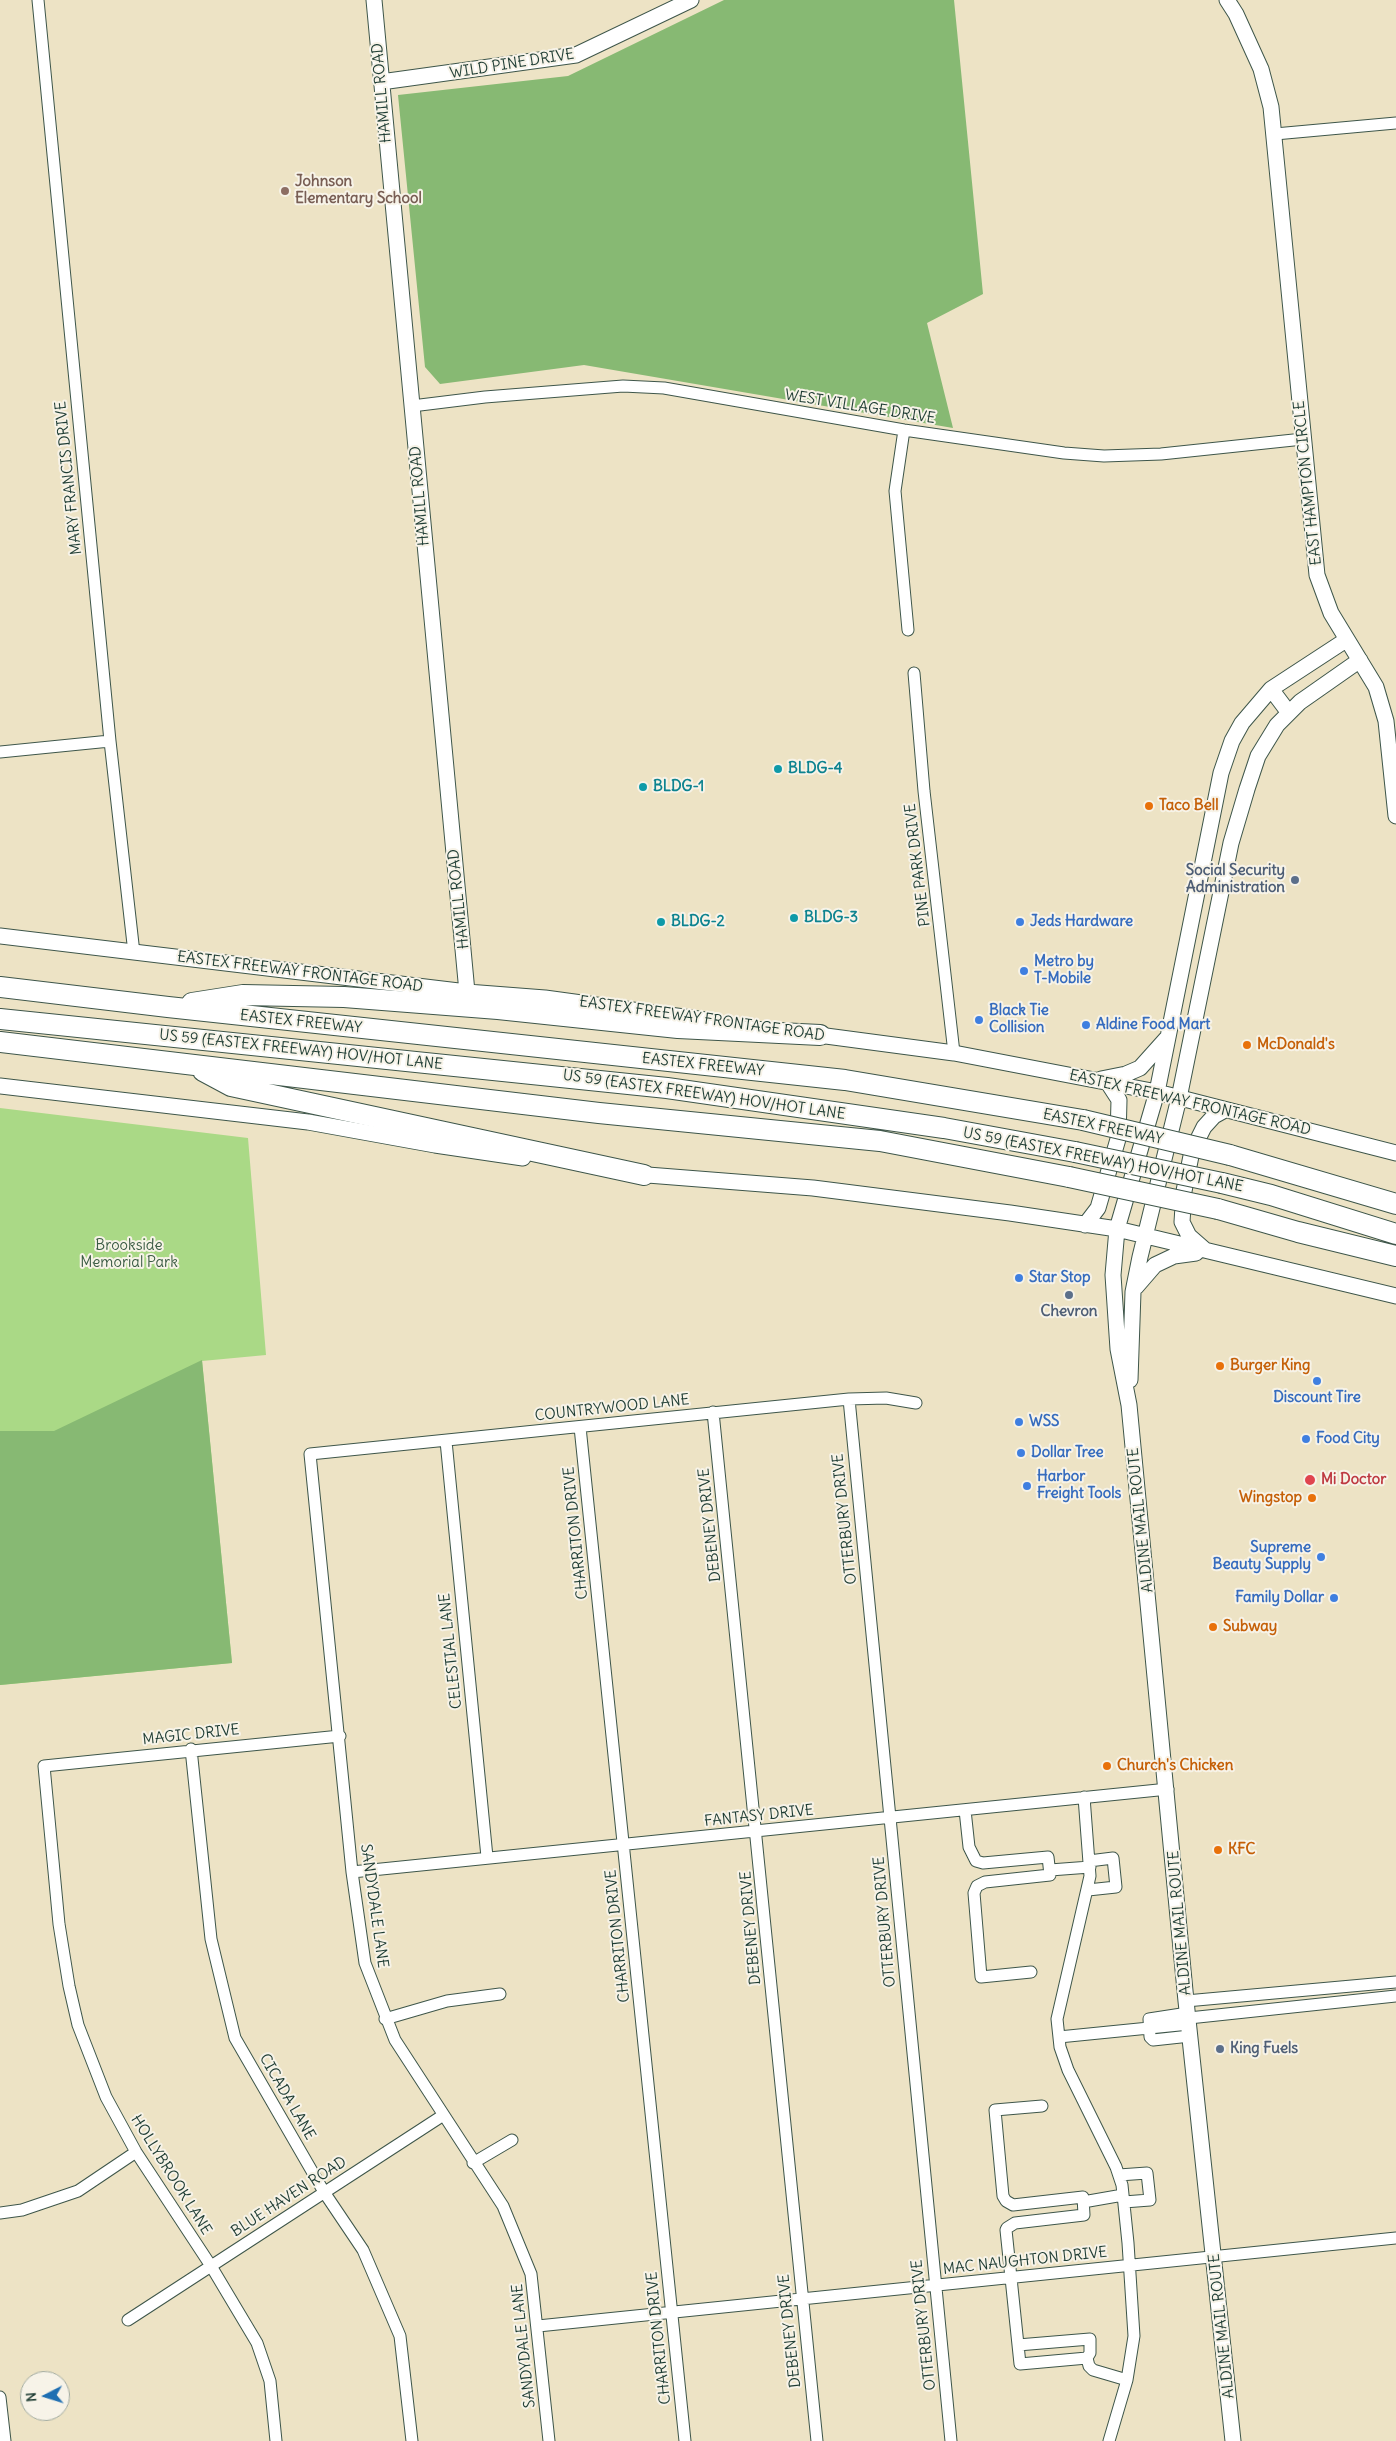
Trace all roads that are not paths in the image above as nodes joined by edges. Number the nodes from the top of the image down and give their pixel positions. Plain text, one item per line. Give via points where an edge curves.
1 (38, 0) edge
2 (374, 0) edge
3 (691, 0) edge
4 (1227, 0) edge
5 (381, 82) junction
6 (1396, 122) edge
7 (1274, 134) junction
8 (412, 406) junction
9 (904, 430) junction
10 (1304, 439) junction
11 (908, 630) dead end
12 (1346, 640) junction
13 (1360, 660) junction
14 (914, 673) dead end
15 (1271, 689) junction
16 (1289, 712) junction
17 (110, 741) junction
18 (0, 752) edge
19 (1396, 816) edge
20 (1208, 842) junction
21 (1230, 847) junction
22 (0, 936) edge
23 (134, 952) junction
24 (0, 986) edge
25 (1178, 986) junction
26 (467, 992) junction
27 (1201, 992) junction
28 (168, 1007) junction
29 (0, 1019) edge
30 (820, 1035) junction
31 (1167, 1038) junction
32 (0, 1042) edge
33 (954, 1053) junction
34 (195, 1066) junction
35 (1101, 1082) junction
36 (0, 1086) edge
37 (1157, 1092) junction
38 (1179, 1098) junction
39 (1222, 1111) junction
40 (1396, 1154) edge
41 (644, 1175) junction
42 (1396, 1204) edge
43 (1085, 1225) junction
44 (1117, 1229) junction
45 (1396, 1234) edge
46 (1144, 1236) junction
47 (1207, 1252) junction
48 (1396, 1256) edge
49 (1133, 1292) junction
50 (1396, 1296) edge
51 (849, 1399) junction
52 (916, 1403) dead end
53 (1129, 1405) junction
54 (714, 1412) junction
55 (580, 1427) junction
56 (446, 1441) junction
57 (310, 1454) joint
58 (340, 1736) junction
59 (191, 1750) junction
60 (44, 1766) joint
61 (1168, 1788) junction
62 (1084, 1797) junction
63 (965, 1810) junction
64 (890, 1818) junction
65 (757, 1831) junction
66 (623, 1845) junction
67 (487, 1857) junction
68 (983, 1863) junction
69 (1090, 1864) junction
70 (1050, 1870) junction
71 (352, 1872) junction
72 (985, 1882) junction
73 (1088, 1890) junction
74 (1031, 1972) dead end
75 (1396, 1982) edge
76 (500, 1994) dead end
77 (1396, 1996) edge
78 (1188, 2018) junction
79 (385, 2019) junction
80 (1149, 2028) junction
81 (1059, 2037) junction
82 (1042, 2106) dead end
83 (442, 2116) junction
84 (512, 2140) dead end
85 (136, 2152) junction
86 (473, 2163) junction
87 (1119, 2175) junction
88 (324, 2192) junction
89 (1123, 2198) junction
90 (1083, 2202) junction
91 (1013, 2204) junction
92 (0, 2213) edge
93 (1015, 2223) junction
94 (1396, 2238) edge
95 (1215, 2258) junction
96 (1129, 2265) junction
97 (211, 2266) junction
98 (1011, 2277) junction
99 (934, 2285) junction
100 (802, 2299) junction
101 (672, 2312) junction
102 (128, 2320) dead end
103 (538, 2326) junction
104 (1018, 2344) junction
105 (1087, 2358) junction
106 (1127, 2380) junction
107 (0, 2397) edge
108 (5, 2441) edge
109 (276, 2441) edge
110 (412, 2441) edge
111 (549, 2441) edge
112 (684, 2441) edge
113 (817, 2441) edge
114 (951, 2441) edge
115 (1109, 2441) edge
116 (1233, 2441) edge

1 - 17 street, MARY FRANCIS DRIVE
2 - 5 main road, HAMILL ROAD
3 - 5 main road, WILD PINE DRIVE via 576,55
4 - 7 main road, EAST HAMPTON CIRCLE via 1262,69
5 - 8 main road, HAMILL ROAD
6 - 7 street
7 - 10 main road, EAST HAMPTON CIRCLE
8 - 9 street, WEST VILLAGE DRIVE via 623,386 664,388
8 - 26 main road, HAMILL ROAD
9 - 10 street, WEST VILLAGE DRIVE via 1104,456 1161,454
9 - 11 street via 895,491
10 - 12 main road, EAST HAMPTON CIRCLE via 1318,575 1331,613
12 - 13 main road, EAST HAMPTON CIRCLE
12 - 15 main road, ALDINE MAIL ROUTE
13 - 16 main road, ALDINE MAIL ROUTE
13 - 19 main road, EAST HAMPTON CIRCLE via 1376,687 1386,721
14 - 33 street, PINE PARK DRIVE
15 - 16 main road
15 - 20 main road, ALDINE MAIL ROUTE via 1242,723 1232,741 1221,773
16 - 21 main road, ALDINE MAIL ROUTE via 1258,756
17 - 18 street
17 - 23 street, MARY FRANCIS DRIVE
20 - 21 main road
20 - 25 main road, ALDINE MAIL ROUTE
21 - 27 main road, ALDINE MAIL ROUTE
22 - 23 main road, EASTEX FREEWAY FRONTAGE ROAD
23 - 26 main road, EASTEX FREEWAY FRONTAGE ROAD
24 - 28 highway, EASTEX FREEWAY
25 - 27 main road
25 - 31 main road, ALDINE MAIL ROUTE
26 - 30 main road, EASTEX FREEWAY FRONTAGE ROAD via 545,998
27 - 38 main road, ALDINE MAIL ROUTE
28 - 30 highway via 243,995 344,997 678,1028
28 - 42 highway, EASTEX FREEWAY, bridge via 845,1080 1083,1120 1230,1155
29 - 45 highway, US 59 (EASTEX FREEWAY) HOV/HOT LANE, bridge via 667,1088 944,1128 1222,1183 1272,1195
30 - 33 main road, EASTEX FREEWAY FRONTAGE ROAD
31 - 35 main road via 1140,1068
31 - 37 main road, ALDINE MAIL ROUTE
32 - 34 highway
33 - 35 main road, EASTEX FREEWAY FRONTAGE ROAD
34 - 41 highway via 231,1086
34 - 48 highway, bridge via 880,1141 1218,1209
35 - 37 main road, EASTEX FREEWAY FRONTAGE ROAD
35 - 43 main road via 1120,1100 1118,1139 1098,1208
36 - 41 main road via 308,1122 435,1145
37 - 38 main road, EASTEX FREEWAY FRONTAGE ROAD
37 - 44 main road, ALDINE MAIL ROUTE
38 - 39 main road, EASTEX FREEWAY FRONTAGE ROAD
38 - 46 main road, ALDINE MAIL ROUTE
39 - 40 main road, EASTEX FREEWAY FRONTAGE ROAD
39 - 47 main road via 1204,1127 1192,1151 1184,1191 1182,1222 1189,1236
41 - 43 main road via 812,1188
43 - 44 main road
44 - 46 main road
44 - 53 main road, ALDINE MAIL ROUTE via 1113,1275 1116,1322
46 - 47 main road
46 - 49 main road, ALDINE MAIL ROUTE
47 - 49 main road via 1174,1256 1159,1263
47 - 50 main road
49 - 53 main road, ALDINE MAIL ROUTE
51 - 52 street, COUNTRYWOOD LANE via 886,1398
51 - 54 street, COUNTRYWOOD LANE
51 - 64 street, OTTERBURY DRIVE
53 - 61 main road, ALDINE MAIL ROUTE
54 - 55 street, COUNTRYWOOD LANE
54 - 65 street, DEBENEY DRIVE
55 - 56 street, COUNTRYWOOD LANE
55 - 66 street, CHARRITON DRIVE
56 - 57 street, COUNTRYWOOD LANE
56 - 67 street, CELESTIAL LANE
57 - 58 street, SANDYDALE LANE
58 - 59 street, MAGIC DRIVE
58 - 71 street, SANDYDALE LANE
59 - 60 street, MAGIC DRIVE
59 - 88 street, CICADA LANE via 210,1939 235,2038
60 - 85 street, HOLLYBROOK LANE via 59,1924 78,2025 106,2097
61 - 62 street, FANTASY DRIVE
61 - 78 main road, ALDINE MAIL ROUTE
62 - 63 street, FANTASY DRIVE
62 - 69 street
63 - 64 street, FANTASY DRIVE
63 - 68 street via 970,1853 976,1861
64 - 65 street, FANTASY DRIVE
64 - 99 street, OTTERBURY DRIVE
65 - 66 street, FANTASY DRIVE
65 - 100 street, DEBENEY DRIVE
66 - 67 street, FANTASY DRIVE
66 - 101 street, CHARRITON DRIVE
67 - 71 street, FANTASY DRIVE
68 - 70 street via 1048,1857
68 - 72 street
69 - 70 street
69 - 73 street
69 - 73 street via 1113,1858 1116,1887
70 - 72 street via 1050,1875
71 - 79 street, SANDYDALE LANE via 365,1962
72 - 74 street via 978,1886 973,1897 981,1977
73 - 81 street via 1058,2011
75 - 78 street
76 - 79 street via 447,2001
77 - 78 street
78 - 80 street via 1152,2017
78 - 80 street via 1153,2040
78 - 95 main road, ALDINE MAIL ROUTE
79 - 83 street, SANDYDALE LANE via 394,2040
80 - 81 street
81 - 87 street via 1068,2070
82 - 91 street via 995,2110 1003,2196
83 - 86 street, SANDYDALE LANE
83 - 88 street, BLUE HAVEN ROAD
84 - 86 street
85 - 92 street via 78,2191 22,2210
85 - 97 street, HOLLYBROOK LANE
86 - 103 street, SANDYDALE LANE via 503,2206 531,2274
87 - 89 street
87 - 89 street via 1147,2173 1150,2200
88 - 97 street, BLUE HAVEN ROAD
88 - 110 street, CICADA LANE via 363,2250 400,2336
89 - 90 street
89 - 96 street
90 - 91 street via 1083,2197
90 - 93 street via 1084,2215
91 - 93 street
93 - 98 street via 1006,2230
94 - 95 street, MAC NAUGHTON DRIVE
95 - 96 street, MAC NAUGHTON DRIVE
95 - 116 main road, ALDINE MAIL ROUTE
96 - 98 street, MAC NAUGHTON DRIVE
96 - 106 street via 1134,2336
97 - 102 street, BLUE HAVEN ROAD
97 - 109 street, HOLLYBROOK LANE via 257,2343 270,2381
98 - 99 street, MAC NAUGHTON DRIVE
98 - 104 street
99 - 100 street, MAC NAUGHTON DRIVE
99 - 114 street, OTTERBURY DRIVE
100 - 101 street, MAC NAUGHTON DRIVE
100 - 113 street, DEBENEY DRIVE
101 - 103 street, MAC NAUGHTON DRIVE
101 - 112 street, CHARRITON DRIVE
103 - 111 street, SANDYDALE LANE
104 - 105 street via 1020,2364
104 - 105 street via 1090,2338
105 - 106 street via 1093,2370
106 - 115 street
107 - 108 street

